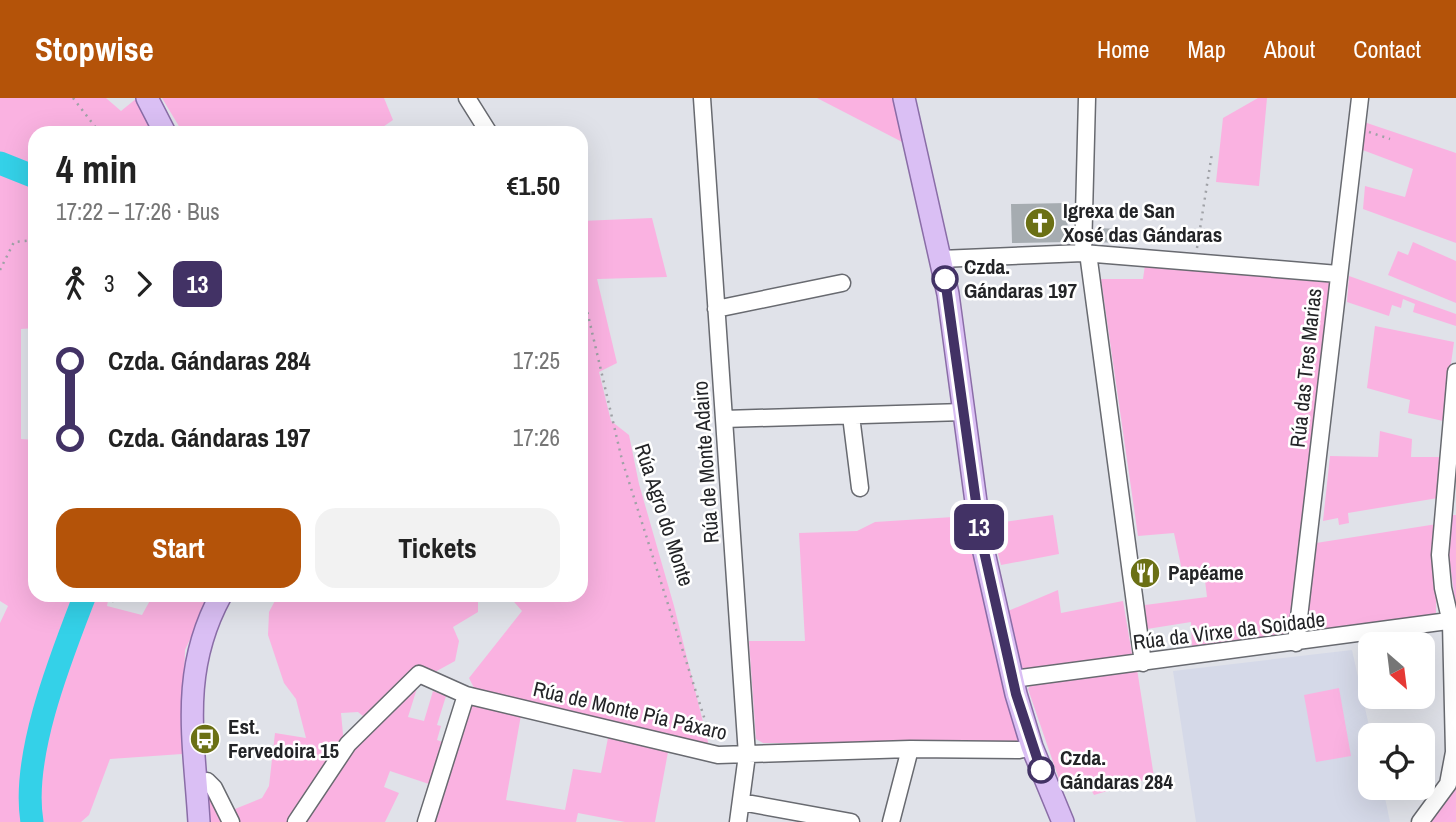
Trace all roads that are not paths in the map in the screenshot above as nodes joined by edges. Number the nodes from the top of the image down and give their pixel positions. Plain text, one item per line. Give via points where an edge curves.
1 (147, 98) edge
2 (467, 98) edge
3 (702, 98) edge
4 (904, 98) edge
5 (1087, 98) edge
6 (1360, 98) edge
7 (161, 126) edge
8 (485, 126) edge
9 (1085, 253) junction
10 (940, 259) junction
11 (1338, 274) junction
12 (842, 283) dead end
13 (716, 309) junction
14 (1456, 372) edge
15 (964, 412) junction
16 (851, 416) junction
17 (724, 419) junction
18 (860, 488) dead end
19 (218, 602) edge
20 (1453, 622) edge
21 (1296, 643) junction
22 (1143, 663) junction
23 (1013, 679) junction
24 (466, 695) junction
25 (1032, 747) junction
26 (909, 749) junction
27 (747, 755) junction
28 (197, 783) junction
29 (741, 802) junction
30 (1059, 821) edge
31 (199, 822) edge
32 (231, 822) edge
33 (296, 822) edge
34 (426, 822) edge
35 (738, 822) edge
36 (851, 822) edge
37 (891, 822) edge
38 (1420, 822) edge

1 - 7 main road
2 - 8 street
3 - 13 street, Rúa de Monte Adairo
4 - 10 main road
5 - 9 street
6 - 11 street, Rúa das Tres Marias
9 - 10 street
9 - 11 street
9 - 22 street
10 - 15 main road
11 - 21 street, Rúa das Tres Marias
12 - 13 street
13 - 17 street, Rúa de Monte Adairo
14 - 20 street via 1440,555
15 - 16 street
15 - 23 main road via 981,538
16 - 17 street
16 - 18 street
17 - 27 street, Rúa de Monte Adairo
19 - 28 main road via 199,643 195,667 191,722
20 - 21 street, Rúa da Virxe da Soidade
20 - 38 street via 1451,772 1444,791
21 - 22 street, Rúa da Virxe da Soidade
22 - 23 street, Rúa da Virxe da Soidade
23 - 25 main road
24 - 27 street, Rúa de Monte Pía Páxaro via 718,755
24 - 33 street, Rúa de Monte Pía Páxaro via 419,674 348,744
24 - 34 street
25 - 26 street, Rúa de Monte Pía Páxaro
25 - 30 main road
26 - 27 street, Rúa de Monte Pía Páxaro
26 - 37 street
27 - 29 street, Rúa de Monte Adairo
28 - 31 main road
28 - 32 street via 206,781 214,788
29 - 35 street, Rúa de Monte Adairo
29 - 36 street

